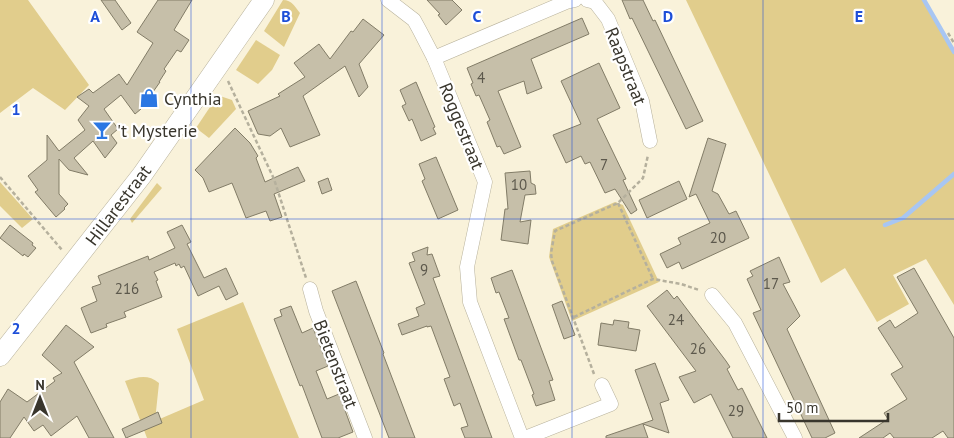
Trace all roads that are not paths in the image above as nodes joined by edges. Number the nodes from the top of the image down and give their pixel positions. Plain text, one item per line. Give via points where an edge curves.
1 (264, 0) edge
2 (388, 0) edge
3 (575, 0) edge
4 (587, 0) edge
5 (434, 58) junction
6 (650, 141) road end
7 (310, 289) road end
8 (712, 295) road end
9 (0, 356) edge
10 (602, 385) road end
11 (365, 438) edge
12 (524, 438) edge
13 (795, 438) edge

1 - 9 main road, Hillarestraat via 142,176
2 - 5 street, Roggestraat via 414,20
3 - 5 street
4 - 6 street, Raapstraat via 595,2 608,19 642,101
5 - 12 street, Roggestraat via 485,182 467,267 470,302
7 - 11 street, Bietenstraat
8 - 13 street via 735,323
10 - 12 street, Roggestraat via 611,404

